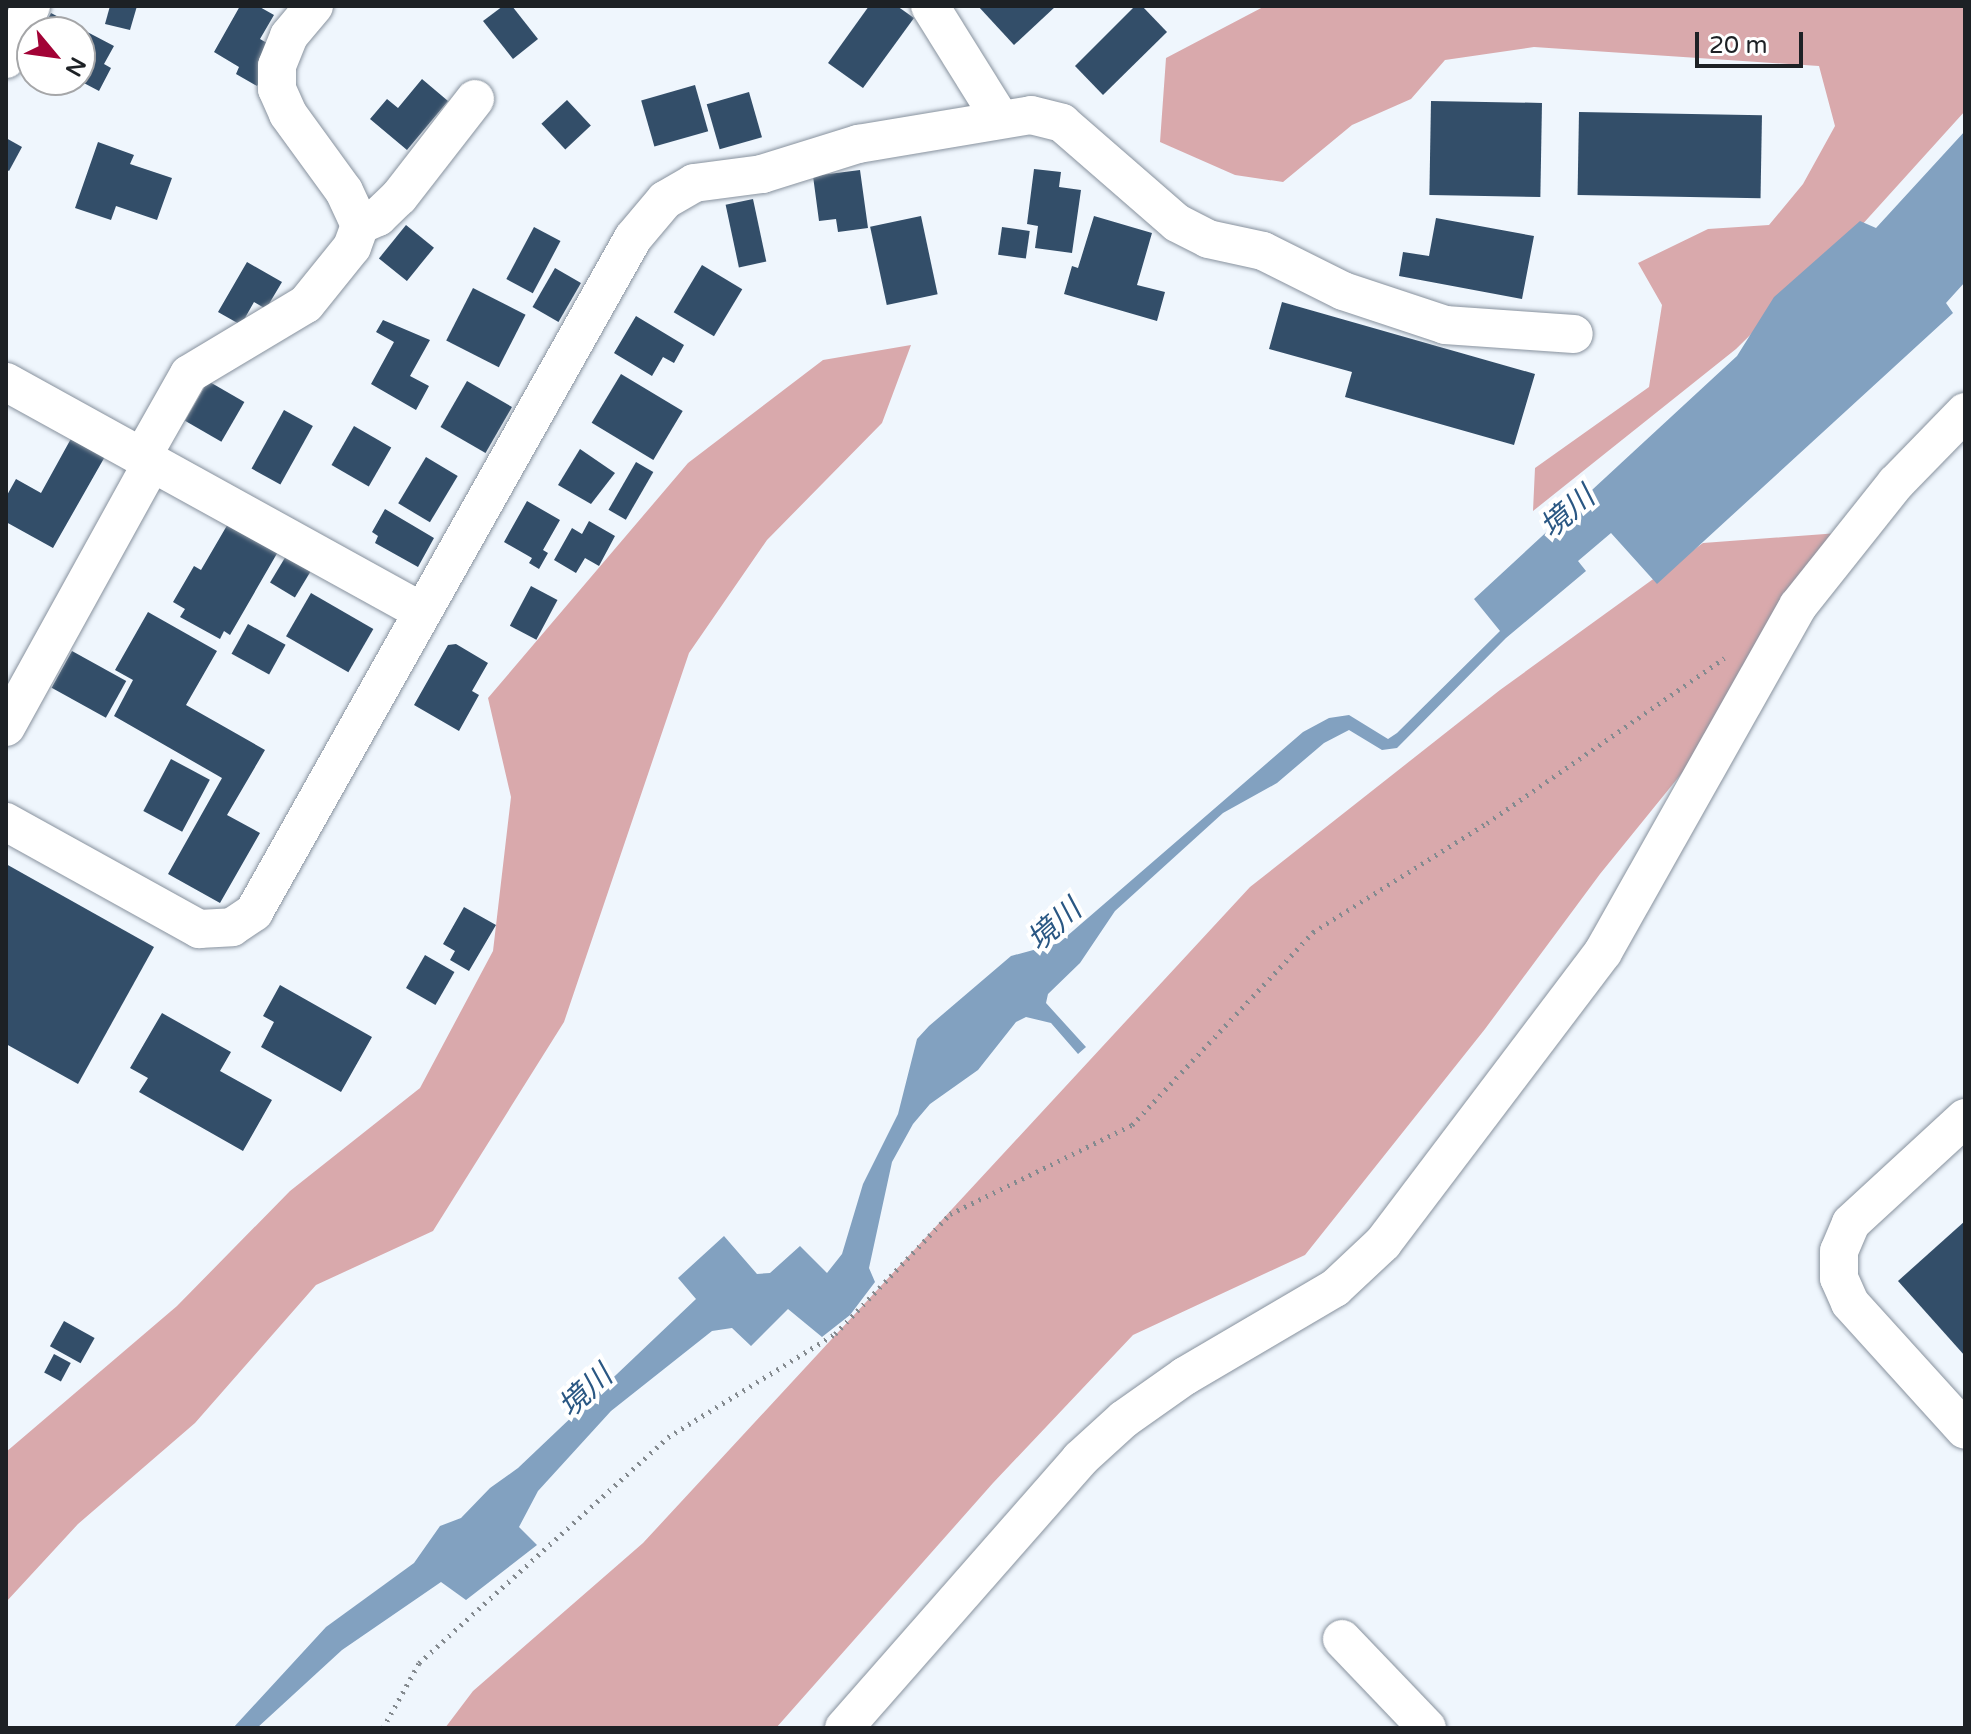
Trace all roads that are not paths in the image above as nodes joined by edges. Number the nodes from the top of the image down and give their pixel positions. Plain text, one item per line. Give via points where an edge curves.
1 (31, 6) edge
2 (314, 6) edge
3 (930, 6) edge
4 (6, 59) edge
5 (475, 99) dead end
6 (999, 117) junction
7 (360, 225) junction
8 (1574, 334) dead end
9 (6, 382) edge
10 (1965, 412) edge
11 (147, 460) junction
12 (421, 611) junction
13 (6, 727) edge
14 (6, 822) edge
15 (1965, 1118) edge
16 (1965, 1430) edge
17 (1342, 1639) dead end
18 (844, 1728) edge
19 (1427, 1728) edge

1 - 4 street
2 - 7 street via 289,36 277,66 277,89 288,114 344,191
3 - 6 street
5 - 7 street via 399,197
6 - 8 street via 1031,115 1062,123 1185,228 1263,251 1343,291 1445,325
6 - 12 street via 858,144 762,174 694,183 665,200 633,238
7 - 11 street via 352,247 306,304 189,374
9 - 11 street
10 - 18 street via 1896,483 1798,606 1603,952 1383,1243 1335,1288 1185,1376 1124,1419 1080,1459
11 - 12 street
11 - 13 street
12 - 14 street via 262,901 232,927 199,929
15 - 16 street via 1851,1223 1839,1251 1839,1278 1850,1303
17 - 19 street

